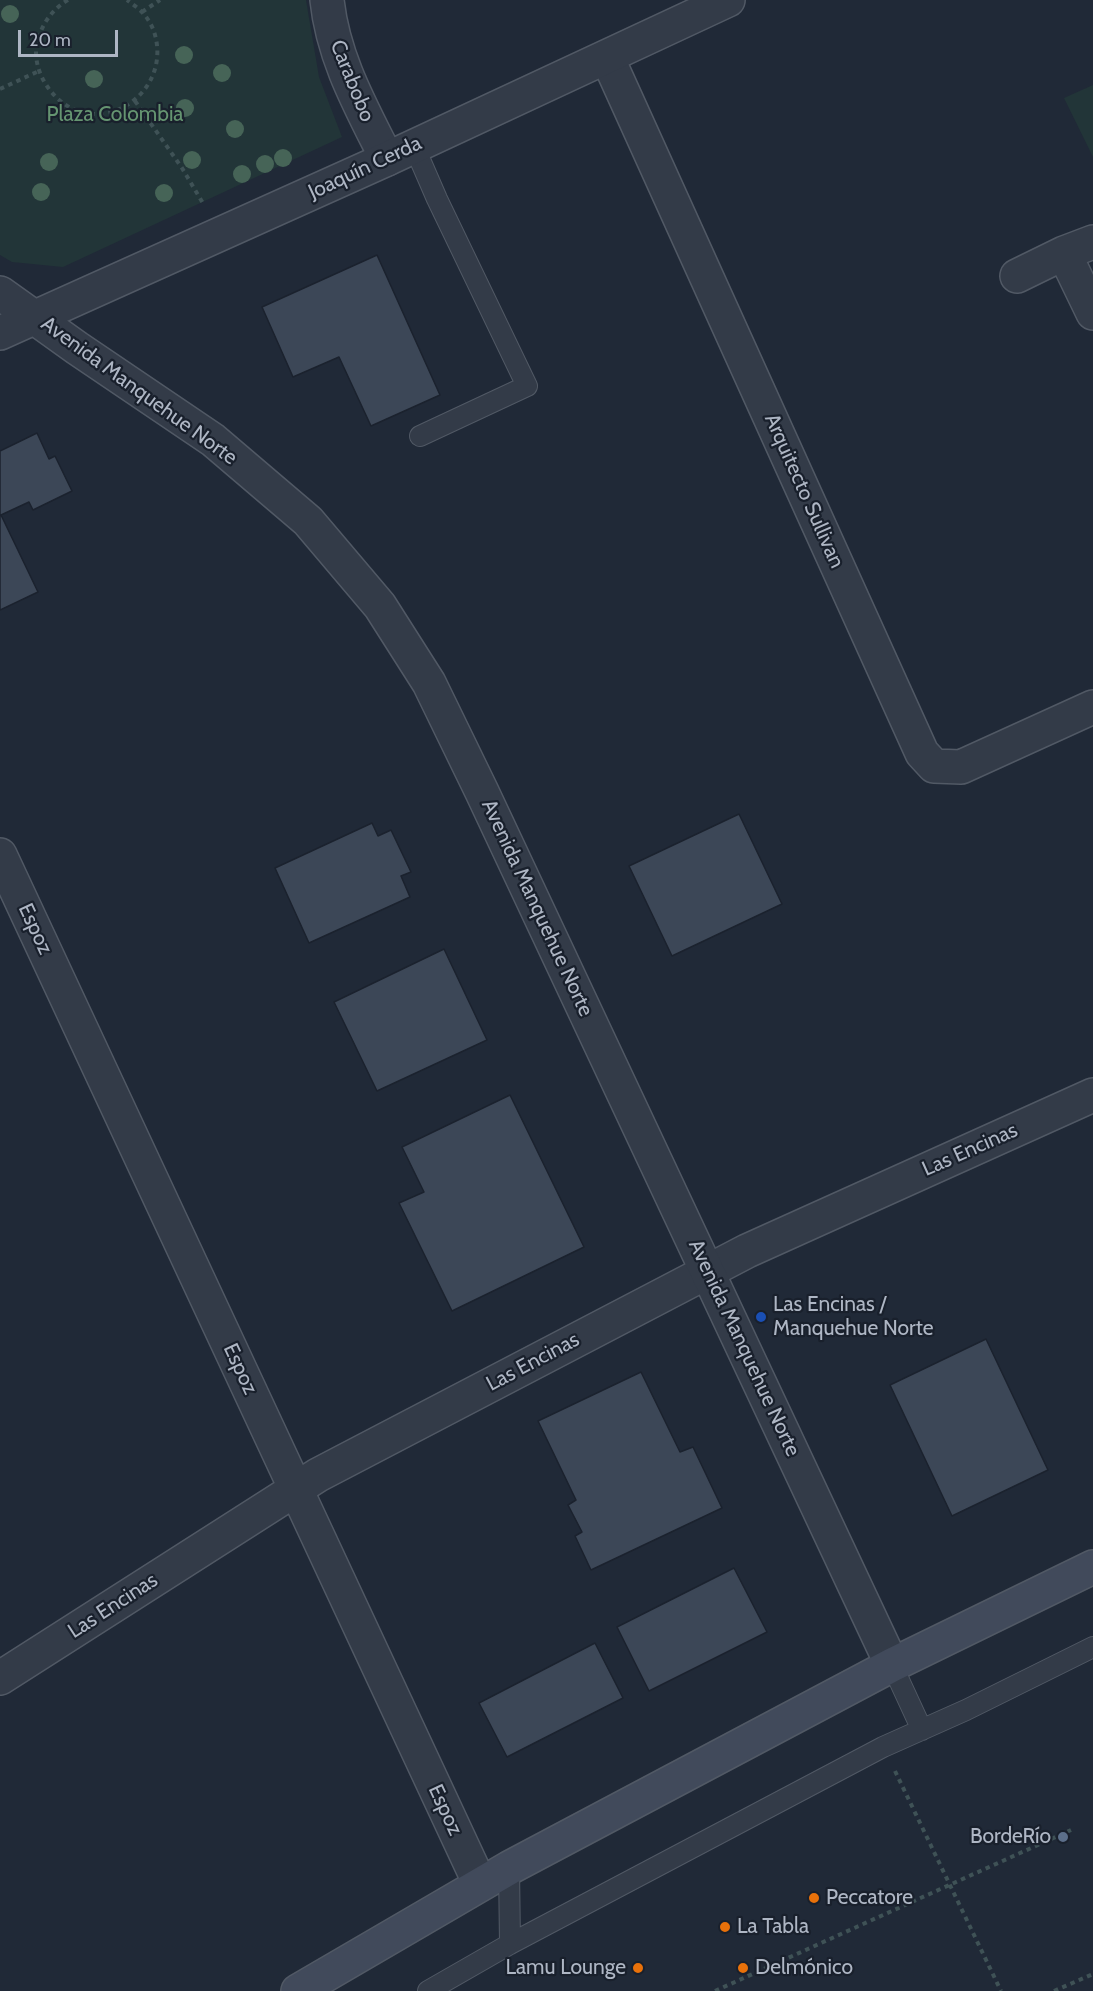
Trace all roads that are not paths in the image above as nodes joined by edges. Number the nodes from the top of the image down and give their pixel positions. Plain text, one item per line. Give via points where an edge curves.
1 (327, 0) edge
2 (728, 0) edge
3 (607, 57) junction
4 (400, 152) junction
5 (1078, 247) edge
6 (1017, 276) dead end
7 (0, 293) edge
8 (1093, 313) edge
9 (36, 318) junction
10 (0, 333) edge
11 (420, 436) dead end
12 (1093, 707) edge
13 (0, 855) edge
14 (1093, 1095) edge
15 (708, 1271) junction
16 (295, 1488) junction
17 (1093, 1567) edge
18 (1093, 1647) edge
19 (892, 1665) junction
20 (0, 1678) edge
21 (922, 1730) junction
22 (509, 1868) junction
23 (480, 1884) junction
24 (510, 1944) junction
25 (298, 1991) edge
26 (428, 1991) edge

1 - 4 street, Carabobo via 344,71
2 - 3 street, Joaquín Cerda
3 - 4 street, Joaquín Cerda
3 - 12 street, Arquitecto Sullivan via 922,753 934,766 961,767
4 - 9 street, Joaquín Cerda
4 - 11 lane via 442,209 527,386
5 - 6 street
5 - 8 street
7 - 9 street, Avenida Manquehue Norte
9 - 10 street, Joaquín Cerda
9 - 15 street, Avenida Manquehue Norte via 213,440 308,521 380,606 429,683
13 - 16 street, Espoz
14 - 15 street, Las Encinas
15 - 16 street, Las Encinas
15 - 19 street, Avenida Manquehue Norte
16 - 20 street, Las Encinas
16 - 23 street, Espoz
17 - 19 main road
18 - 21 lane
19 - 21 lane
19 - 22 main road
21 - 24 lane
22 - 23 main road
22 - 24 lane
23 - 25 main road
24 - 26 lane

